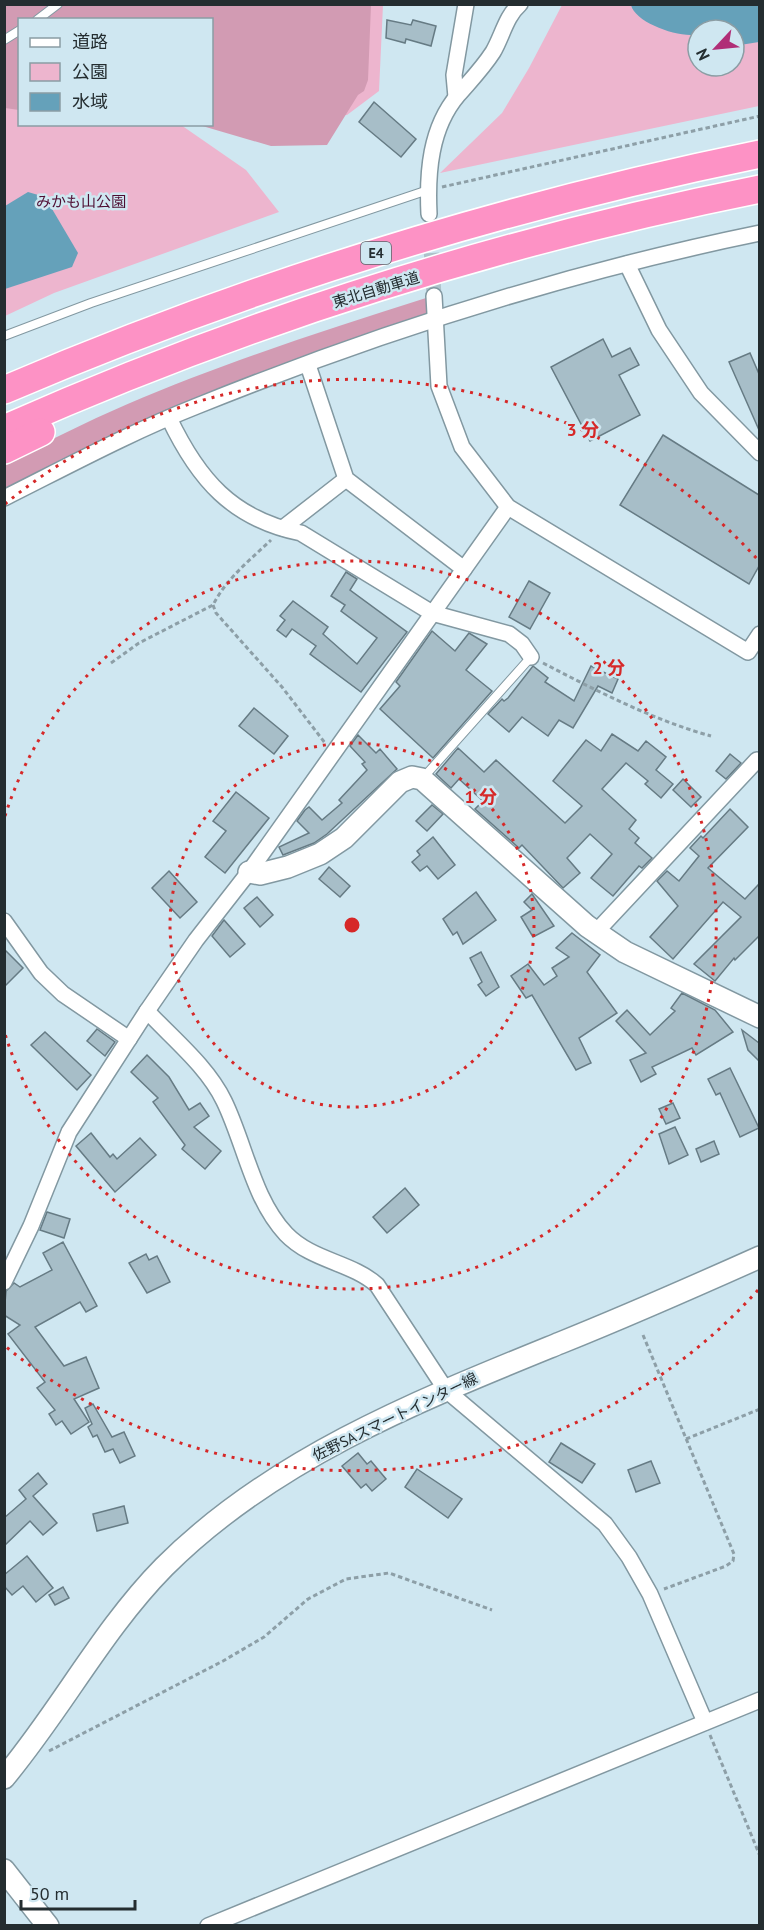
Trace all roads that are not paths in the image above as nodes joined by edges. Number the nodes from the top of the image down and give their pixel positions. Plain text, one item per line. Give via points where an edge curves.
1 (58, 4) edge
2 (466, 4) edge
3 (520, 4) edge
4 (40, 18) edge
5 (18, 31) edge
6 (4, 40) edge
7 (456, 97) junction
8 (759, 154) edge
9 (759, 189) edge
10 (428, 190) junction
11 (429, 214) tunnel mouth
12 (759, 233) edge
13 (627, 264) junction
14 (434, 296) tunnel mouth
15 (434, 321) junction
16 (4, 336) edge
17 (168, 362) junction
18 (308, 365) junction
19 (4, 390) edge
20 (169, 418) junction
21 (4, 429) edge
22 (4, 450) edge
23 (759, 453) edge
24 (346, 479) junction
25 (4, 498) edge
26 (508, 507) junction
27 (283, 528) junction
28 (464, 568) junction
29 (432, 613) junction
30 (759, 634) edge
31 (531, 657) joint
32 (757, 760) dead end
33 (422, 779) junction
34 (249, 872) junction
35 (4, 921) edge
36 (596, 932) junction
37 (147, 1011) junction
38 (759, 1017) edge
39 (129, 1039) junction
40 (759, 1257) edge
41 (4, 1282) edge
42 (446, 1390) junction
43 (759, 1700) edge
44 (705, 1722) junction
45 (4, 1778) edge
46 (4, 1870) edge
47 (48, 1926) edge
48 (208, 1926) edge

1 - 4 lane
2 - 7 street via 454,75
3 - 7 street via 478,76
5 - 6 lane
7 - 10 street via 432,142
8 - 19 highway, E4 via 574,197 396,246 152,330
9 - 17 highway, 東北自動車道 / E4 via 480,258 315,308
10 - 11 street
10 - 16 lane
12 - 13 street
13 - 15 street
13 - 23 street via 659,330 701,393
14 - 15 street
15 - 18 street
15 - 26 street via 439,386 462,447
17 - 21 highway, 東北自動車道 / E4
17 - 22 highway via 90,408
18 - 20 street
18 - 24 street
20 - 25 street
20 - 27 street via 187,455 213,488 234,507
24 - 27 street
24 - 28 street
26 - 28 street
26 - 30 street via 748,652
27 - 29 street via 327,547
28 - 29 street
29 - 31 street via 508,634
29 - 34 street
31 - 33 lane
32 - 36 street
33 - 34 main road via 412,777 400,782 344,838 320,854 288,867 260,874
33 - 36 main road
34 - 37 street
35 - 39 street via 41,973
36 - 38 main road via 625,952
37 - 39 street
37 - 42 street via 208,1075 223,1099 276,1222 304,1250 365,1274 377,1285
39 - 41 street via 69,1132 32,1226
40 - 42 main road, 佐野SAスマートインター線
42 - 44 street via 605,1524 650,1594
42 - 45 main road, 佐野SAスマートインター線 via 329,1446 195,1539 163,1569 105,1638
43 - 44 street
44 - 48 street
46 - 47 main road

